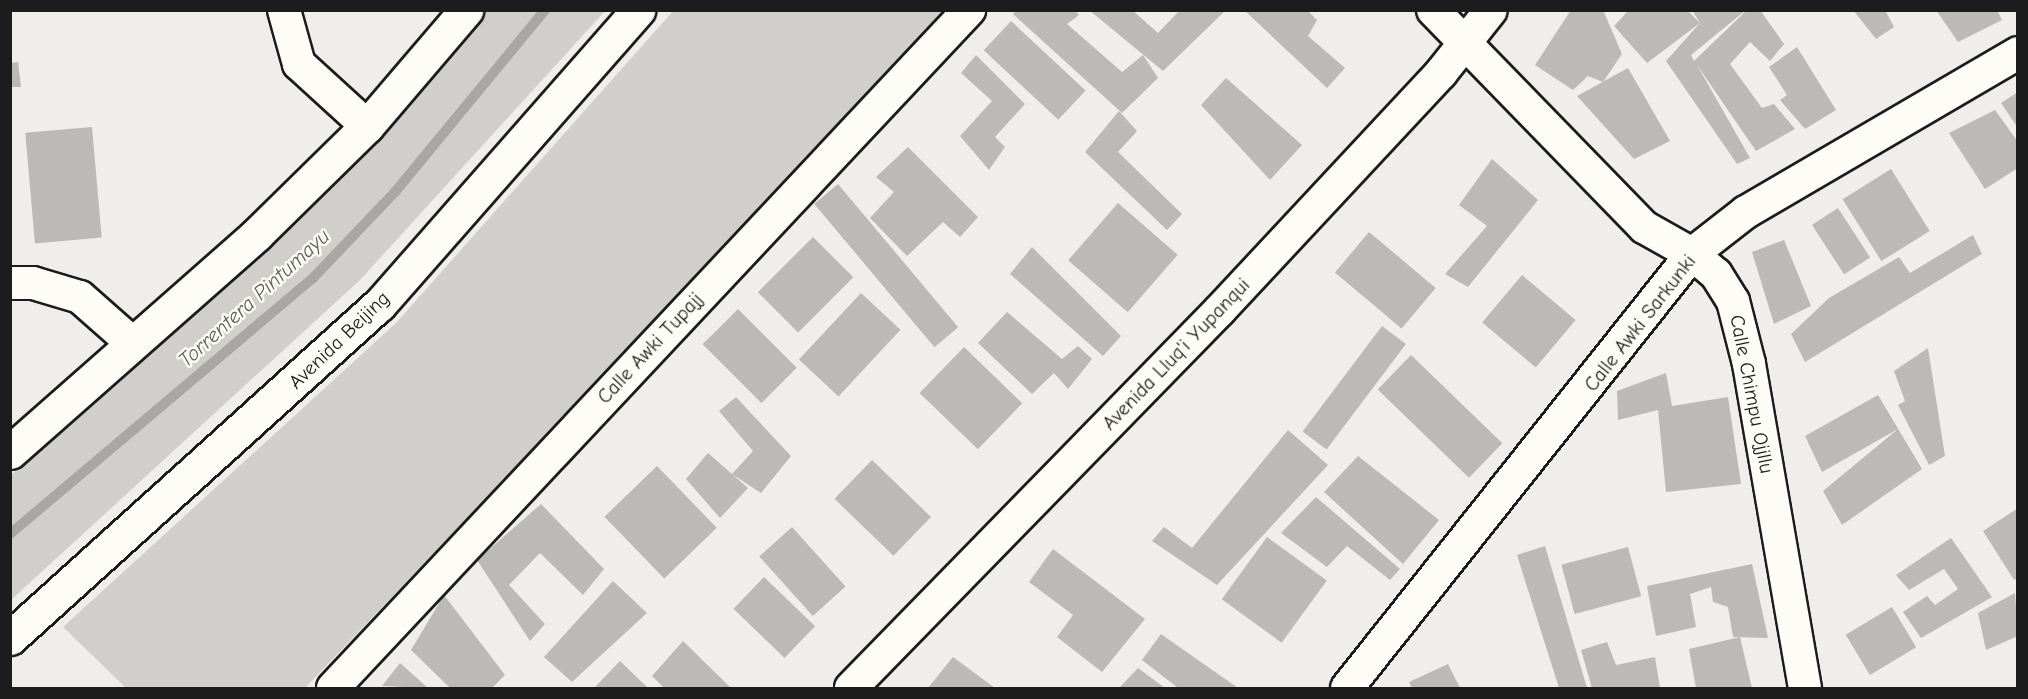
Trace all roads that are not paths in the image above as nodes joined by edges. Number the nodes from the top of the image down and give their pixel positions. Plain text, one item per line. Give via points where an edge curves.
1 (284, 10) edge
2 (466, 10) edge
3 (638, 10) edge
4 (969, 10) edge
5 (1433, 10) edge
6 (1491, 10) edge
7 (1464, 43) junction
8 (2018, 53) edge
9 (367, 126) junction
10 (1692, 254) junction
11 (10, 283) edge
12 (131, 342) junction
13 (10, 452) edge
14 (10, 638) edge
15 (333, 688) edge
16 (851, 688) edge
17 (1347, 688) edge
18 (1805, 688) edge

1 - 9 street via 299,64
2 - 9 main road
3 - 14 main road, Avenida Beijing via 379,305
4 - 15 street, Calle Awki Tupajj
5 - 7 street, Calle Chimpu Ojjllu
6 - 7 street, Avenida Lluq'i Yupanqui
7 - 10 street, Calle Chimpu Ojjllu via 1644,227
7 - 16 street, Avenida Lluq'i Yupanqui via 1220,310
8 - 10 street, Calle Awki Sarkunki via 1746,212
9 - 12 main road via 257,234
10 - 17 street, Calle Awki Sarkunki via 1672,286
10 - 18 street, Calle Chimpu Ojjllu via 1716,274 1733,301 1743,335
11 - 12 street via 33,283 80,297
12 - 13 main road

